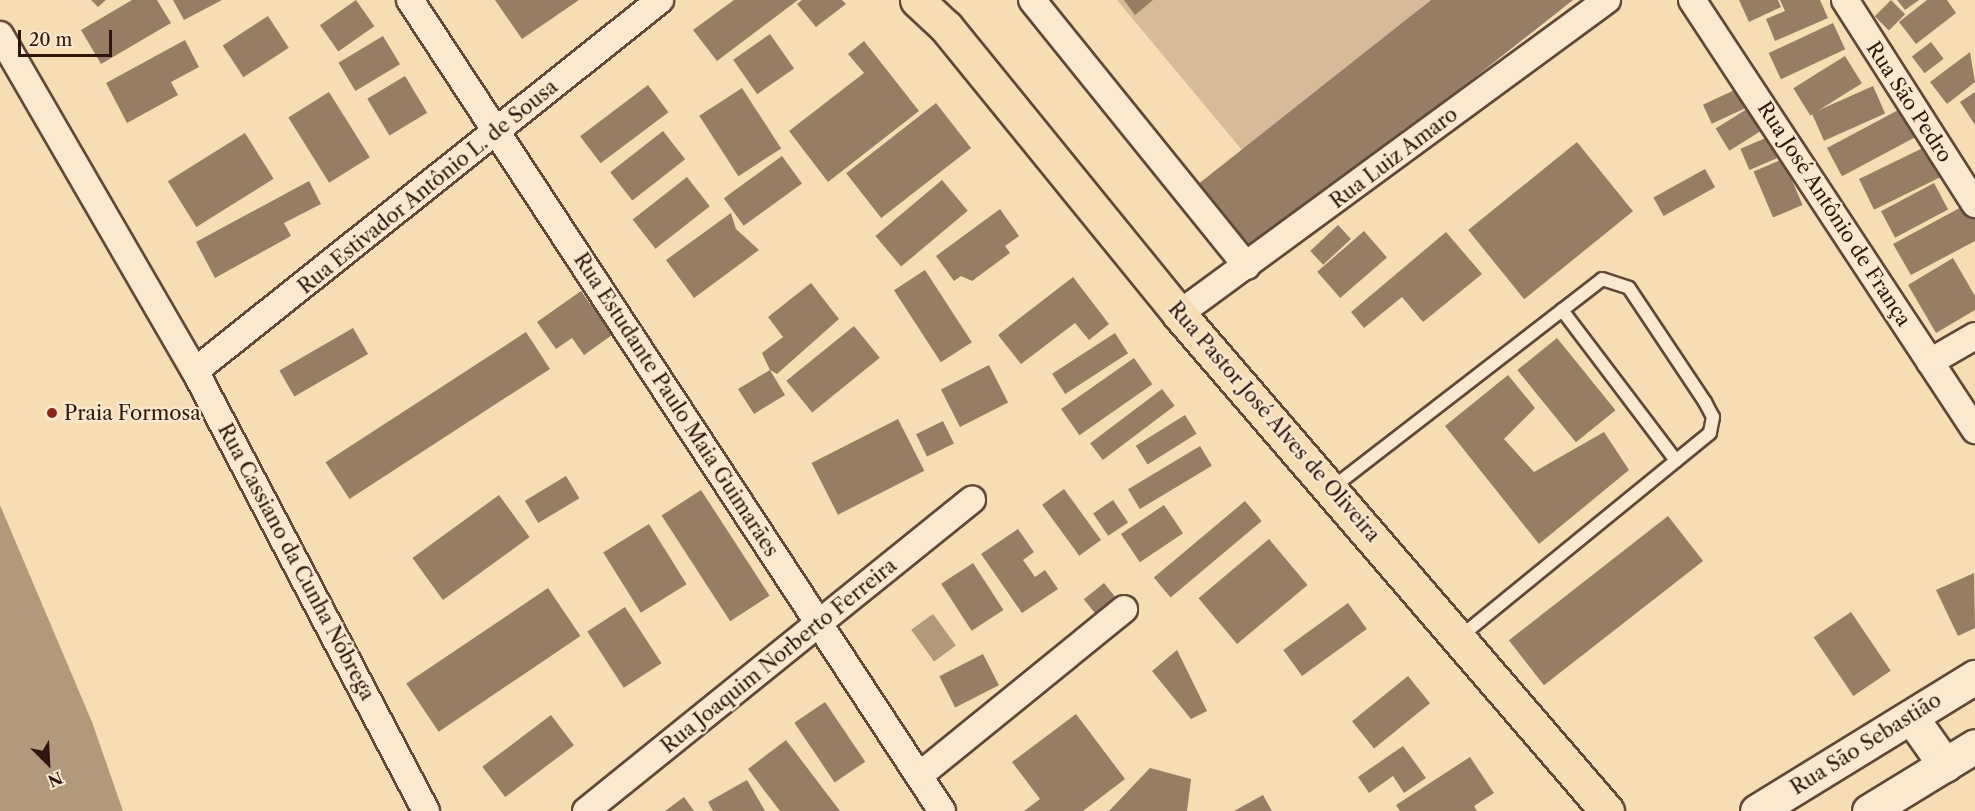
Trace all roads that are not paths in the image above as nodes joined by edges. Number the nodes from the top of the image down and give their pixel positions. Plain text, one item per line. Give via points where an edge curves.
1 (410, 0) edge
2 (660, 0) edge
3 (917, 0) edge
4 (1032, 0) edge
5 (1607, 0) edge
6 (1692, 0) edge
7 (1845, 0) edge
8 (938, 14) edge
9 (0, 35) edge
10 (498, 134) junction
11 (1975, 204) edge
12 (1247, 266) junction
13 (1562, 310) junction
14 (1179, 314) junction
15 (1975, 336) edge
16 (1930, 362) junction
17 (195, 371) junction
18 (1975, 430) edge
19 (1676, 461) junction
20 (1331, 488) junction
21 (972, 500) dead end
22 (1124, 609) dead end
23 (820, 624) junction
24 (1461, 636) junction
25 (1975, 677) edge
26 (1911, 717) junction
27 (1975, 746) edge
28 (1945, 765) junction
29 (920, 775) junction
30 (426, 811) edge
31 (586, 811) edge
32 (942, 811) edge
33 (1607, 811) edge
34 (1757, 811) edge
35 (1869, 811) edge

1 - 10 street, Rua Estudante Paulo Maia Guimarães
2 - 10 street, Rua Estivador Antônio L. de Sousa
3 - 8 main road, Rua Pastor José Alves de Oliveira
4 - 12 street
5 - 12 street, Rua Luiz Amaro
6 - 16 street, Rua José Antônio de França
7 - 11 street, Rua São Pedro
8 - 14 main road, Rua Pastor José Alves de Oliveira
9 - 17 street, Rua Cassiano da Cunha Nóbrega
10 - 17 street, Rua Estivador Antônio L. de Sousa
10 - 23 street, Rua Estudante Paulo Maia Guimarães
12 - 14 street, Rua Luiz Amaro
13 - 19 lane
13 - 19 lane via 1602,279 1629,288 1713,417 1710,433
13 - 20 lane
14 - 20 main road, Rua Pastor José Alves de Oliveira
15 - 16 street
16 - 18 street, Rua José Antônio de França
17 - 30 street, Rua Cassiano da Cunha Nóbrega
19 - 24 lane
20 - 24 main road, Rua Pastor José Alves de Oliveira
21 - 23 street, Rua Joaquim Norberto Ferreira
22 - 29 street
23 - 29 street, Rua Estudante Paulo Maia Guimarães
23 - 31 street, Rua Joaquim Norberto Ferreira
24 - 33 main road, Rua Pastor José Alves de Oliveira
25 - 26 main road, Rua São Sebastião
26 - 28 main road
26 - 34 main road, Rua São Sebastião
27 - 28 main road
28 - 35 main road
29 - 32 street, Rua Estudante Paulo Maia Guimarães

